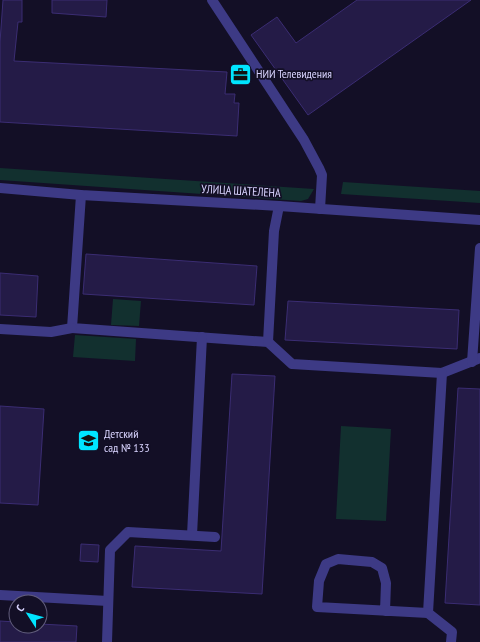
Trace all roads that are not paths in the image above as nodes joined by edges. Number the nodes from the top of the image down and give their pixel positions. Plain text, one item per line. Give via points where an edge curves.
1 (212, 0) edge
2 (0, 188) edge
3 (81, 195) junction
4 (279, 206) junction
5 (320, 209) junction
6 (480, 220) edge
7 (480, 248) edge
8 (72, 328) junction
9 (0, 329) edge
10 (202, 337) junction
11 (268, 342) junction
12 (476, 360) edge
13 (442, 373) junction
14 (192, 535) junction
15 (215, 537) dead end
16 (0, 595) edge
17 (108, 601) junction
18 (385, 611) junction
19 (428, 613) junction
20 (107, 642) edge
21 (451, 642) edge

1 - 5 street via 304,140 319,168 322,175
2 - 3 street, УЛИЦА ШАТЕЛЕНА
3 - 4 street, УЛИЦА ШАТЕЛЕНА
3 - 8 street
4 - 5 street, УЛИЦА ШАТЕЛЕНА
4 - 11 street via 274,231
5 - 6 street, УЛИЦА ШАТЕЛЕНА
7 - 12 street
8 - 9 street via 51,332
8 - 10 street
10 - 11 street
10 - 14 street
11 - 13 street via 292,364
12 - 13 street
13 - 19 street
14 - 15 street
14 - 17 street via 128,532 110,550
16 - 17 street
17 - 20 street
18 - 18 street via 317,607 319,581 326,564 338,559 372,562 382,568 386,583
18 - 19 street
19 - 21 street via 452,632

